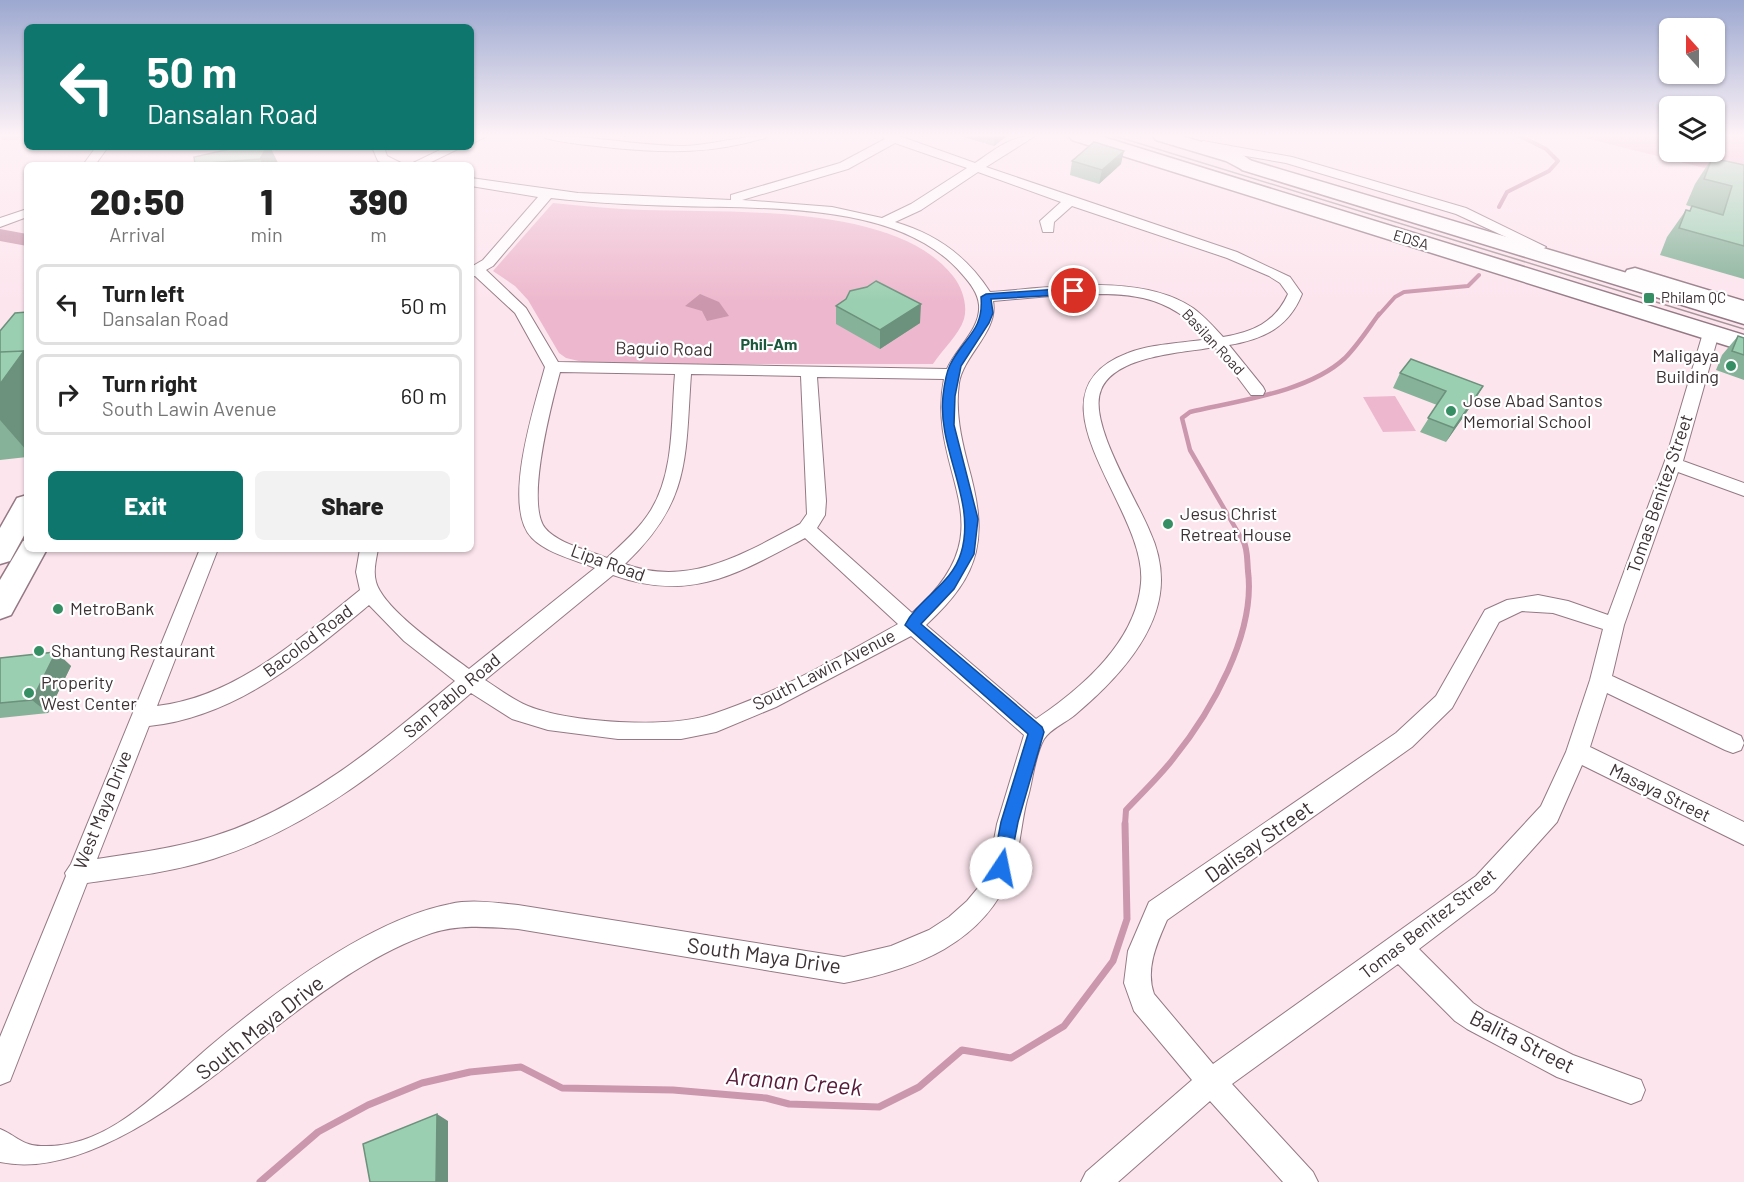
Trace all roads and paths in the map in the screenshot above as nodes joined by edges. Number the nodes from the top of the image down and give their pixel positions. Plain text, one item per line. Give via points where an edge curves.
1 (530, 191) edge
2 (758, 191) edge
3 (941, 191) edge
4 (1044, 191) edge
5 (1256, 191) edge
6 (1336, 191) edge
7 (1396, 191) edge
8 (548, 194) junction
9 (1070, 201) junction
10 (721, 202) junction
11 (1389, 207) junction
12 (24, 214) edge
13 (883, 222) junction
14 (0, 223) edge
15 (1048, 229) dead end
16 (1539, 247) junction
17 (474, 271) edge
18 (986, 297) junction
19 (1744, 308) edge
20 (1744, 316) edge
21 (1710, 333) junction
22 (1217, 342) junction
23 (1744, 343) edge
24 (553, 367) junction
25 (683, 369) junction
26 (808, 372) junction
27 (953, 374) junction
28 (1257, 391) dead end
29 (1673, 464) junction
30 (1744, 490) edge
31 (24, 511) edge
32 (807, 529) junction
33 (31, 552) edge
34 (207, 552) edge
35 (369, 552) edge
36 (0, 553) edge
37 (610, 565) junction
38 (370, 593) junction
39 (0, 607) edge
40 (912, 625) junction
41 (1614, 625) junction
42 (469, 680) junction
43 (1601, 680) junction
44 (141, 717) junction
45 (1036, 732) junction
46 (1733, 743) dead end
47 (1577, 752) junction
48 (1744, 834) edge
49 (77, 873) junction
50 (1400, 948) junction
51 (0, 1071) edge
52 (1211, 1082) junction
53 (1631, 1090) dead end
54 (0, 1143) edge
55 (1096, 1182) edge
56 (1303, 1182) edge

1 - 8 street
2 - 10 street
3 - 13 street
4 - 9 street
5 - 21 highway, EDSA
6 - 11 highway, EDSA
7 - 16 street via 1461,211
8 - 10 street
8 - 17 street via 488,263
9 - 15 street via 1047,221
9 - 22 street via 1232,255 1274,273 1293,290 1293,300 1284,317 1269,329
10 - 13 street via 786,207
11 - 16 main road, EDSA via 1412,209
11 - 20 highway, EDSA
12 - 14 street
13 - 18 street via 936,244 960,263
16 - 19 main road, EDSA
17 - 24 street via 521,311
18 - 22 street, Basilan Road via 1096,290 1151,295 1189,312
18 - 27 street, South Lawin Avenue via 988,313 984,323
21 - 23 highway, EDSA
21 - 29 street, Tomas Benitez Street
22 - 28 street, Basilan Road
22 - 45 street via 1134,356 1102,378 1091,395 1092,418 1100,444 1145,542 1151,570 1149,598 1139,625 1113,668
24 - 25 street, Baguio Road
24 - 37 street, Lipa Road via 529,474 531,518 534,527 549,541
25 - 26 street, Baguio Road
25 - 37 street, San Pablo Road via 675,467 669,492 657,516
26 - 27 street, Baguio Road
26 - 32 street via 817,501 816,515
27 - 40 street, South Lawin Avenue via 949,425 972,519 971,538 967,554 949,586
29 - 30 street
29 - 41 street, Tomas Benitez Street
31 - 36 main road
32 - 37 street, Lipa Road via 731,568 689,581 640,577
32 - 40 street
33 - 39 main road
34 - 44 street, West Maya Drive
35 - 38 street via 366,580
37 - 42 street, San Pablo Road
38 - 42 street, South Lawin Avenue via 412,636
38 - 44 street, Bacolod Road via 259,678 180,712
40 - 42 street, South Lawin Avenue via 797,688 718,723 688,729 625,731 563,724 515,710
40 - 45 street
41 - 43 street, Tomas Benitez Street
41 - 52 street, Dalisay Street via 1542,602 1503,609 1492,616 1444,702 1404,740 1158,911 1141,951 1137,983 1143,1002
42 - 49 street, San Pablo Road via 362,770 289,817 197,853
43 - 46 street
43 - 47 street, Tomas Benitez Street
44 - 49 street, West Maya Drive
45 - 54 street, South Maya Drive via 993,888 982,906 968,918 905,954 844,970 518,917 449,916 398,935 316,982 264,1020 165,1106 105,1147 63,1160 32,1161
47 - 48 street, Masaya Street
47 - 50 street, Tomas Benitez Street via 1549,814 1485,884
49 - 51 street, West Maya Drive
50 - 52 street, Tomas Benitez Street
50 - 53 street, Balita Street via 1476,1020 1567,1067
52 - 55 street, Tomas Benitez Street
52 - 56 street, Dalisay Street

